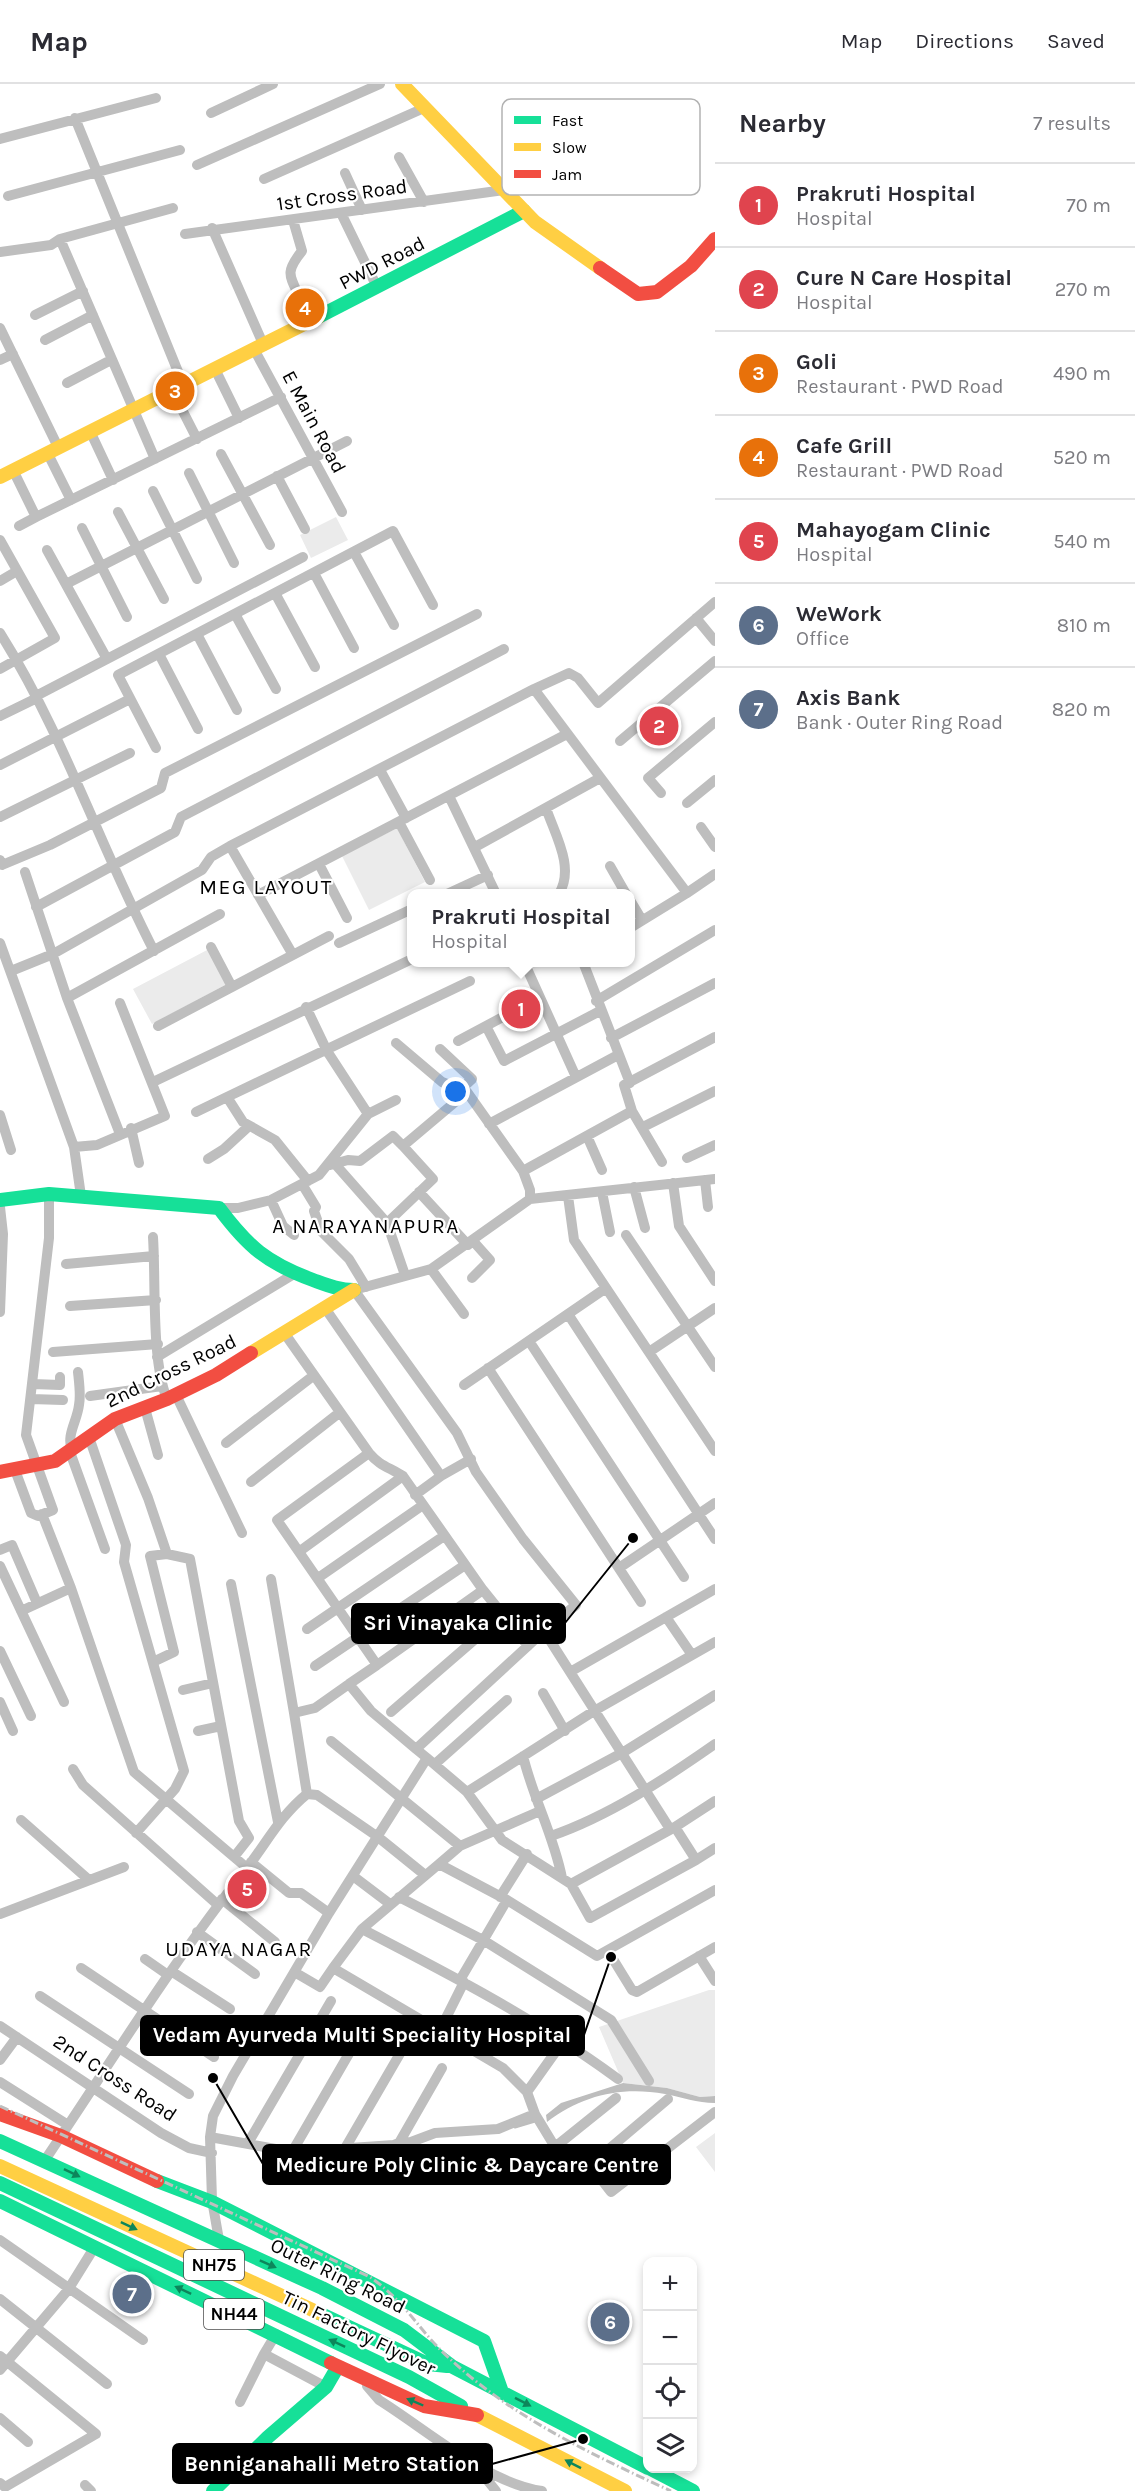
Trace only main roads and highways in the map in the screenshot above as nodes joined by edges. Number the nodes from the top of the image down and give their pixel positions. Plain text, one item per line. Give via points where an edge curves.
1 (402, 84) edge
2 (502, 188) edge
3 (509, 195) edge
4 (524, 211) junction
5 (715, 239) edge
6 (0, 477) edge
7 (0, 1200) edge
8 (0, 1472) edge
9 (0, 2114) edge
10 (0, 2140) edge
11 (0, 2166) edge
12 (0, 2182) edge
13 (2, 2206) edge
14 (453, 2367) junction
15 (337, 2368) junction
16 (502, 2392) junction
17 (472, 2412) junction
18 (643, 2465) edge
19 (657, 2473) edge
20 (610, 2484) junction
21 (593, 2488) dead end
22 (213, 2491) edge
23 (625, 2491) edge
24 (693, 2491) edge

1 - 2 main road
3 - 4 main road
4 - 5 main road via 638,294 657,292 691,266
4 - 6 main road, PWD Road via 259,349 177,386
7 - 8 main road, 2nd Cross Road via 49,1194 219,1208 263,1260 344,1290 360,1288 285,1334 145,1408 115,1419 71,1452 38,1466
9 - 16 main road via 64,2130 148,2178 212,2202 484,2342
10 -> 14 main road, Outer Ring Road via 322,2288 404,2330
11 -> 14 main road, Tin Factory Flyover / NH75 via 428,2364
17 -> 12 main road, Tin Factory Flyover / NH75 via 409,2377
15 -> 13 main road, NH44 via 276,2334
14 - 16 main road, Outer Ring Road
17 -> 15 main road, NH44 via 424,2406
15 - 22 main road via 326,2387
16 -> 18 main road, Outer Ring Road
20 -> 17 main road, NH44
19 - 24 main road, Outer Ring Road
20 - 21 main road
20 - 23 main road, NH44

